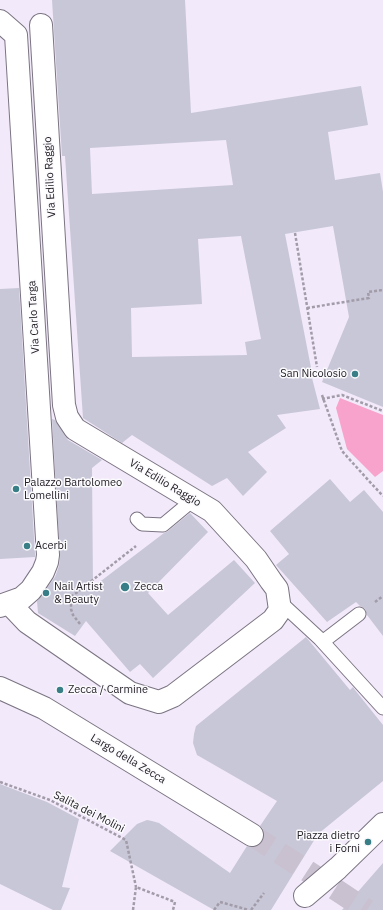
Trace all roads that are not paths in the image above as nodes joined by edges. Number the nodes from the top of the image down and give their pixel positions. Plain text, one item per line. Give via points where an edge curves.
1 (0, 21) edge
2 (41, 25) dead end
3 (194, 500) junction
4 (137, 519) dead end
5 (280, 602) junction
6 (5, 604) edge
7 (359, 614) dead end
8 (320, 639) junction
9 (0, 688) edge
10 (383, 708) edge
11 (383, 824) edge
12 (252, 835) tunnel mouth
13 (305, 896) dead end

1 - 6 street, Via Carlo Targa via 16,34 48,555 43,572 31,590 22,598
2 - 3 street, Via Edilio Raggio via 64,405 67,417 75,429
3 - 4 lane via 163,525 142,524
3 - 5 street, Via Edilio Raggio via 212,511 256,559 277,589
5 - 6 street via 280,610 273,620 174,696 159,702 130,693
5 - 8 lane
7 - 8 lane via 331,637
8 - 10 lane
9 - 12 street, Largo della Zecca via 44,708
11 - 13 street

